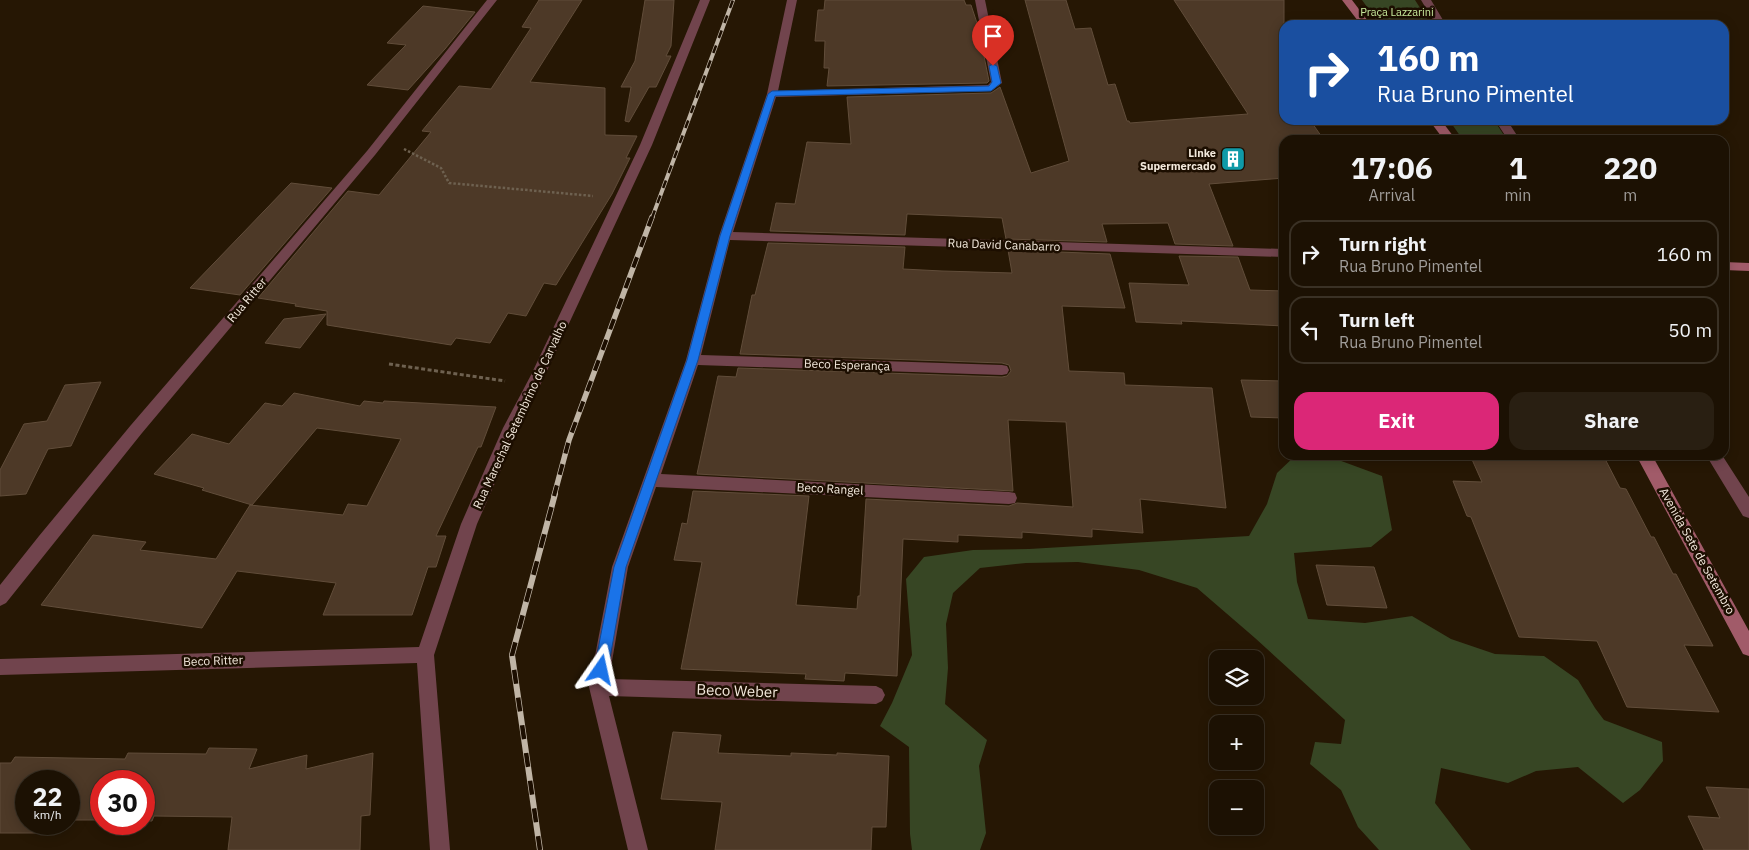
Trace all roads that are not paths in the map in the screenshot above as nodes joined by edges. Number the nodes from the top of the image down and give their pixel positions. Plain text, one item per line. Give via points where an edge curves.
1 (492, 0) edge
2 (705, 0) edge
3 (792, 0) edge
4 (980, 0) edge
5 (1348, 0) edge
6 (1426, 0) edge
7 (1362, 20) edge
8 (1439, 20) edge
9 (772, 94) junction
10 (725, 236) junction
11 (1279, 253) edge
12 (1729, 266) edge
13 (1749, 267) edge
14 (693, 360) junction
15 (1002, 370) dead end
16 (1647, 460) edge
17 (1717, 460) edge
18 (651, 480) junction
19 (1009, 498) dead end
20 (1749, 510) edge
21 (0, 598) edge
22 (1749, 648) edge
23 (425, 655) junction
24 (0, 667) edge
25 (598, 687) junction
26 (876, 695) dead end
27 (440, 850) edge
28 (638, 850) edge

1 - 21 street, Rua Ritter via 383,138 54,528
2 - 23 street, Rua Marechal Setembrino de Carvalho via 646,145 511,428 469,524
3 - 9 street
4 - 9 street via 996,83 991,88
5 - 7 street
6 - 8 street
9 - 10 street
10 - 11 street, Rua David Canabarro
10 - 14 street
12 - 13 street
14 - 15 street, Beco Esperança
14 - 18 street
16 - 22 street, Avenida Sete de Setembro
17 - 20 street
18 - 19 street, Beco Rangel
18 - 25 street via 620,567
23 - 24 street, Beco Ritter
23 - 27 street, Rua Marechal Setembrino de Carvalho
25 - 26 street, Beco Weber
25 - 28 street

